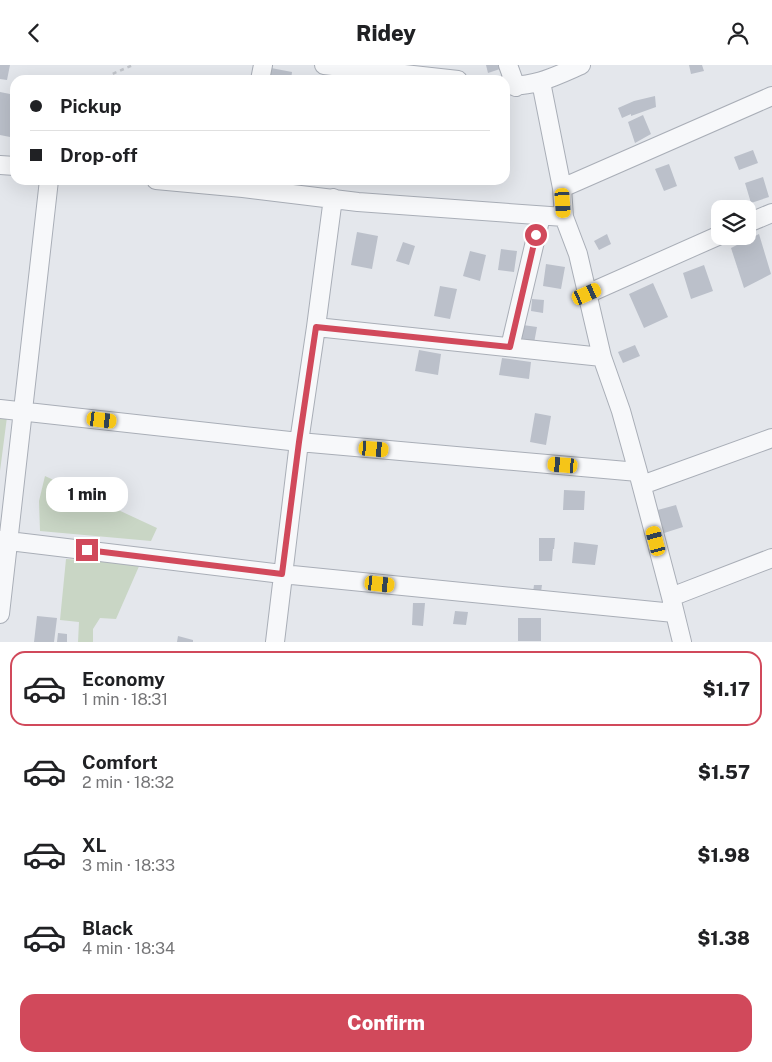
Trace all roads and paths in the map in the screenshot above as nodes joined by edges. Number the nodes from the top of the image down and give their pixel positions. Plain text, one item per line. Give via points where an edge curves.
1 (133, 65) edge
2 (324, 65) edge
3 (581, 65) edge
4 (110, 75) edge
5 (413, 75) edge
6 (541, 82) junction
7 (510, 86) edge
8 (772, 96) edge
9 (48, 185) edge
10 (249, 185) edge
11 (562, 188) junction
12 (333, 198) junction
13 (772, 213) edge
14 (541, 216) junction
15 (564, 217) junction
16 (756, 220) edge
17 (711, 239) edge
18 (587, 294) junction
19 (316, 327) junction
20 (510, 347) junction
21 (602, 357) junction
22 (0, 409) edge
23 (23, 411) junction
24 (772, 438) edge
25 (299, 442) junction
26 (640, 478) junction
27 (4, 540) edge
28 (772, 558) edge
29 (282, 574) junction
30 (673, 605) junction
31 (0, 614) edge
32 (275, 642) edge
33 (682, 642) edge

1 - 4 path
2 - 5 street
3 - 6 street
6 - 7 street
6 - 11 street
8 - 11 street
9 - 23 street
10 - 12 street
11 - 15 street
12 - 14 street
12 - 19 street
13 - 16 street
14 - 15 street
14 - 20 street
15 - 18 street via 578,254
17 - 18 street
18 - 21 street
19 - 20 street
19 - 25 street
20 - 21 street
21 - 26 street
22 - 23 street
23 - 25 street
23 - 27 street
24 - 26 street
25 - 26 street
25 - 29 street
26 - 30 street
27 - 29 street
27 - 31 street
28 - 30 street
29 - 30 street
29 - 32 street
30 - 33 street

